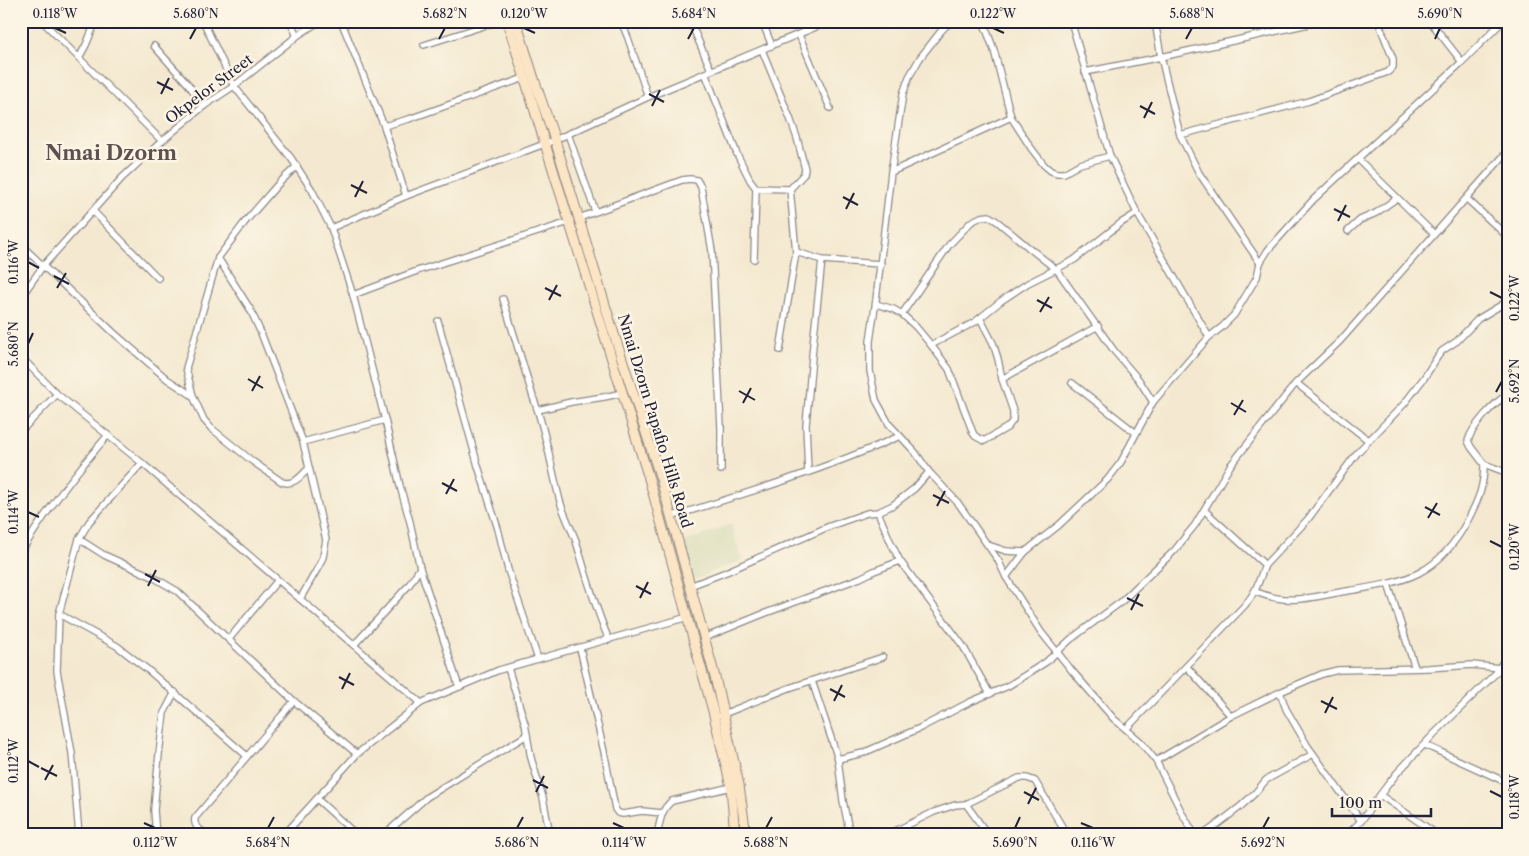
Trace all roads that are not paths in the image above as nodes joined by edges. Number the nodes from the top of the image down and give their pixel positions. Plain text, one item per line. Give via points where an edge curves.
1 (42, 21) edge
2 (96, 21) edge
3 (203, 21) edge
4 (290, 21) edge
5 (320, 21) edge
6 (340, 21) edge
7 (499, 21) edge
8 (507, 21) edge
9 (516, 21) edge
10 (621, 21) edge
11 (690, 21) edge
12 (762, 21) edge
13 (830, 21) edge
14 (951, 21) edge
15 (983, 21) edge
16 (1071, 21) edge
17 (1155, 21) edge
18 (1322, 21) edge
19 (1378, 21) edge
20 (1430, 21) edge
21 (1504, 21) edge
22 (799, 35) junction
23 (297, 36) junction
24 (424, 45) dead end
25 (154, 46) dead end
26 (772, 46) junction
27 (762, 50) junction
28 (1161, 57) junction
29 (79, 58) junction
30 (1462, 62) junction
31 (711, 70) junction
32 (1085, 72) junction
33 (705, 74) junction
34 (524, 78) junction
35 (234, 86) junction
36 (648, 97) junction
37 (204, 106) junction
38 (830, 108) dead end
39 (1011, 117) junction
40 (384, 126) junction
41 (568, 134) junction
42 (1180, 134) junction
43 (555, 140) junction
44 (162, 141) junction
45 (545, 144) junction
46 (1508, 151) edge
47 (1110, 156) junction
48 (1358, 159) junction
49 (297, 166) junction
50 (891, 172) junction
51 (756, 188) junction
52 (790, 189) junction
53 (406, 196) junction
54 (1397, 198) junction
55 (1467, 199) junction
56 (93, 211) junction
57 (595, 211) junction
58 (1137, 213) junction
59 (579, 218) junction
60 (569, 222) junction
61 (331, 228) junction
62 (1348, 231) dead end
63 (1434, 234) junction
64 (1508, 237) edge
65 (21, 245) edge
66 (796, 252) junction
67 (218, 258) junction
68 (754, 259) dead end
69 (822, 260) junction
70 (1260, 263) junction
71 (881, 264) junction
72 (43, 266) junction
73 (1057, 270) junction
74 (158, 278) dead end
75 (352, 295) junction
76 (21, 297) edge
77 (503, 299) dead end
78 (1508, 302) edge
79 (876, 304) junction
80 (902, 314) junction
81 (980, 318) junction
82 (438, 321) dead end
83 (1098, 326) junction
84 (1209, 338) junction
85 (931, 344) junction
86 (780, 350) dead end
87 (21, 357) edge
88 (1002, 379) junction
89 (1072, 383) dead end
90 (1296, 383) junction
91 (623, 393) junction
92 (57, 394) junction
93 (1508, 394) edge
94 (193, 396) junction
95 (1153, 402) junction
96 (538, 410) junction
97 (385, 420) junction
98 (21, 431) edge
99 (1136, 433) junction
100 (108, 435) junction
101 (900, 436) junction
102 (1368, 440) junction
103 (303, 442) junction
104 (142, 463) junction
105 (1484, 464) junction
106 (309, 468) junction
107 (722, 470) dead end
108 (808, 472) junction
109 (928, 472) junction
110 (1508, 473) edge
111 (1204, 510) junction
112 (878, 512) junction
113 (670, 517) junction
114 (79, 539) junction
115 (987, 545) junction
116 (21, 552) edge
117 (1025, 552) junction
118 (900, 560) junction
119 (1265, 565) junction
120 (420, 568) junction
121 (1006, 577) junction
122 (278, 580) junction
123 (1388, 584) junction
124 (690, 586) junction
125 (1256, 592) junction
126 (300, 599) junction
127 (59, 614) junction
128 (688, 617) junction
129 (704, 638) junction
130 (228, 640) junction
131 (609, 640) junction
132 (354, 645) junction
133 (580, 648) junction
134 (1057, 651) junction
135 (1508, 655) edge
136 (882, 657) dead end
137 (538, 659) junction
138 (1188, 667) junction
139 (508, 668) junction
140 (1415, 668) junction
141 (1500, 668) junction
142 (812, 681) junction
143 (459, 687) junction
144 (175, 692) junction
145 (1280, 692) junction
146 (990, 694) junction
147 (294, 701) junction
148 (421, 703) junction
149 (719, 716) junction
150 (1231, 716) junction
151 (1126, 729) junction
152 (527, 735) junction
153 (1425, 745) junction
154 (357, 754) junction
155 (1313, 754) junction
156 (247, 756) junction
157 (838, 759) junction
158 (1156, 761) junction
159 (1508, 783) edge
160 (731, 787) junction
161 (1380, 795) junction
162 (317, 799) junction
163 (966, 804) junction
164 (662, 813) junction
165 (1362, 821) junction
166 (79, 835) edge
167 (156, 835) edge
168 (207, 835) edge
169 (284, 835) edge
170 (358, 835) edge
171 (384, 835) edge
172 (550, 835) edge
173 (657, 835) edge
174 (736, 835) edge
175 (746, 835) edge
176 (850, 835) edge
177 (887, 835) edge
178 (988, 835) edge
179 (1067, 835) edge
180 (1195, 835) edge
181 (1201, 835) edge
182 (1347, 835) edge
183 (1438, 835) edge

1 - 29 street
2 - 29 street
3 - 35 street
4 - 23 street
5 - 23 street, Okpelor Street
6 - 40 street
7 - 24 street
8 - 34 street, Nmai Dzorn Papafio Hills Road
9 - 43 street, Nmai Dzorn Papafio Hills Road
10 - 36 street
11 - 31 street
12 - 26 street
13 - 22 street
14 - 50 street via 929,46 909,77 903,94
15 - 39 street
16 - 32 street
17 - 28 street
18 - 28 street
19 - 42 street via 1393,59 1393,67 1388,72 1309,101
20 - 30 street
21 - 30 street
22 - 26 street
22 - 38 street
23 - 35 street, Okpelor Street
25 - 37 street
26 - 27 street
27 - 31 street
27 - 52 street via 790,118 805,170
28 - 32 street
28 - 42 street
29 - 44 street
30 - 48 street
31 - 33 street
32 - 47 street
33 - 36 street
33 - 51 street via 737,154
34 - 40 street
34 - 45 street, Nmai Dzorn Papafio Hills Road
35 - 37 street, Okpelor Street
35 - 49 street
36 - 41 street
37 - 44 street, Okpelor Street
39 - 47 street via 1044,165 1057,173
39 - 50 street
40 - 53 street
41 - 43 street
41 - 57 street
42 - 70 street via 1199,173
43 - 45 street
43 - 59 street, Nmai Dzorn Papafio Hills Road
44 - 56 street, Okpelor Street via 122,178
45 - 53 street
45 - 60 street, Nmai Dzorn Papafio Hills Road
46 - 55 street
47 - 58 street
48 - 54 street
48 - 70 street via 1313,200
49 - 61 street
49 - 67 street via 279,183
50 - 71 street
51 - 52 street
51 - 68 street
52 - 66 street
53 - 61 street
54 - 62 street
54 - 63 street
55 - 63 street
55 - 64 street
56 - 72 street, Okpelor Street
56 - 74 street
57 - 59 street
57 - 107 street via 682,180 697,180 701,187 712,251
58 - 73 street
58 - 84 street
59 - 113 street, Nmai Dzorn Papafio Hills Road
60 - 75 street
60 - 91 street, Nmai Dzorn Papafio Hills Road
61 - 75 street
63 - 90 street via 1340,341
65 - 72 street
66 - 69 street
66 - 86 street
67 - 94 street via 186,368
67 - 103 street via 250,309
69 - 71 street
69 - 108 street via 806,425
70 - 84 street via 1257,277 1234,315
71 - 79 street
72 - 76 street, Okpelor Street
72 - 94 street via 167,379
73 - 80 street via 998,222 989,216 981,217 971,222 949,245
73 - 81 street via 1028,283
73 - 83 street
75 - 97 street
77 - 96 street
78 - 102 street via 1478,320 1442,351 1404,404
79 - 80 street
79 - 101 street via 870,341 873,391 889,424
80 - 85 street
81 - 85 street
81 - 88 street via 993,342
82 - 137 street via 508,570
83 - 88 street
83 - 95 street
84 - 95 street
85 - 88 street via 949,369 973,433 984,441 1008,427 1013,420
87 - 92 street
89 - 99 street
90 - 102 street
90 - 111 street via 1230,466
91 - 96 street
91 - 128 street, Nmai Dzorn Papafio Hills Road
92 - 98 street
92 - 100 street
93 - 105 street via 1478,423 1469,438 1469,444
94 - 106 street via 211,428 282,482 294,481
95 - 99 street
96 - 131 street via 561,503
97 - 103 street
97 - 120 street
99 - 117 street via 1108,479
100 - 104 street
100 - 116 street via 81,466
101 - 108 street
101 - 109 street
102 - 119 street via 1308,519
103 - 106 street
104 - 114 street via 89,522
104 - 122 street
105 - 110 street
105 - 123 street via 1483,487 1478,501 1452,546 1425,570
106 - 126 street via 326,540 323,557
108 - 113 street
109 - 112 street via 904,498
109 - 115 street via 958,503
111 - 119 street
111 - 134 street via 1175,550 1121,602
112 - 118 street
112 - 124 street via 868,512 830,526
113 - 124 street, Nmai Dzorn Papafio Hills Road
114 - 127 street
114 - 130 street via 177,592
115 - 117 street
115 - 121 street
117 - 121 street
118 - 129 street
118 - 146 street via 963,646
119 - 125 street
120 - 132 street
120 - 143 street
121 - 134 street
122 - 126 street
122 - 130 street
123 - 125 street via 1311,598 1271,598
123 - 140 street
124 - 129 street, Nmai Dzorn Papafio Hills Road
125 - 138 street
126 - 132 street
127 - 144 street via 117,646
127 - 166 street via 57,671 72,753
128 - 131 street
128 - 149 street, Nmai Dzorn Papafio Hills Road
129 - 149 street, Nmai Dzorn Papafio Hills Road
130 - 147 street
131 - 133 street
132 - 148 street
133 - 137 street
133 - 164 street via 615,809 623,814 642,811
134 - 146 street via 1046,662
134 - 151 street
135 - 141 street
136 - 142 street
137 - 139 street
138 - 150 street
138 - 151 street
139 - 143 street
139 - 152 street
140 - 141 street via 1472,665
140 - 145 street via 1331,671
141 - 153 street
142 - 149 street
142 - 157 street
143 - 148 street
144 - 156 street
144 - 167 street via 164,713 154,810
145 - 150 street
145 - 155 street via 1286,709
146 - 157 street via 870,750
147 - 154 street
147 - 156 street
148 - 154 street
149 - 160 street, Nmai Dzorn Papafio Hills Road
149 - 175 street, Nmai Dzorn Papafio Hills Road via 739,785
150 - 158 street
151 - 158 street
152 - 171 street via 427,797
152 - 172 street
153 - 159 street
153 - 161 street
154 - 162 street
155 - 165 street
155 - 181 street via 1266,780 1240,807
156 - 168 street via 194,818 196,827
157 - 176 street
158 - 180 street
160 - 164 street via 672,801
160 - 174 street, Nmai Dzorn Papafio Hills Road
161 - 165 street
161 - 183 street
162 - 169 street
162 - 170 street
163 - 177 street via 934,812
163 - 178 street
163 - 179 street via 1019,778 1027,778 1035,781
164 - 173 street
165 - 182 street

